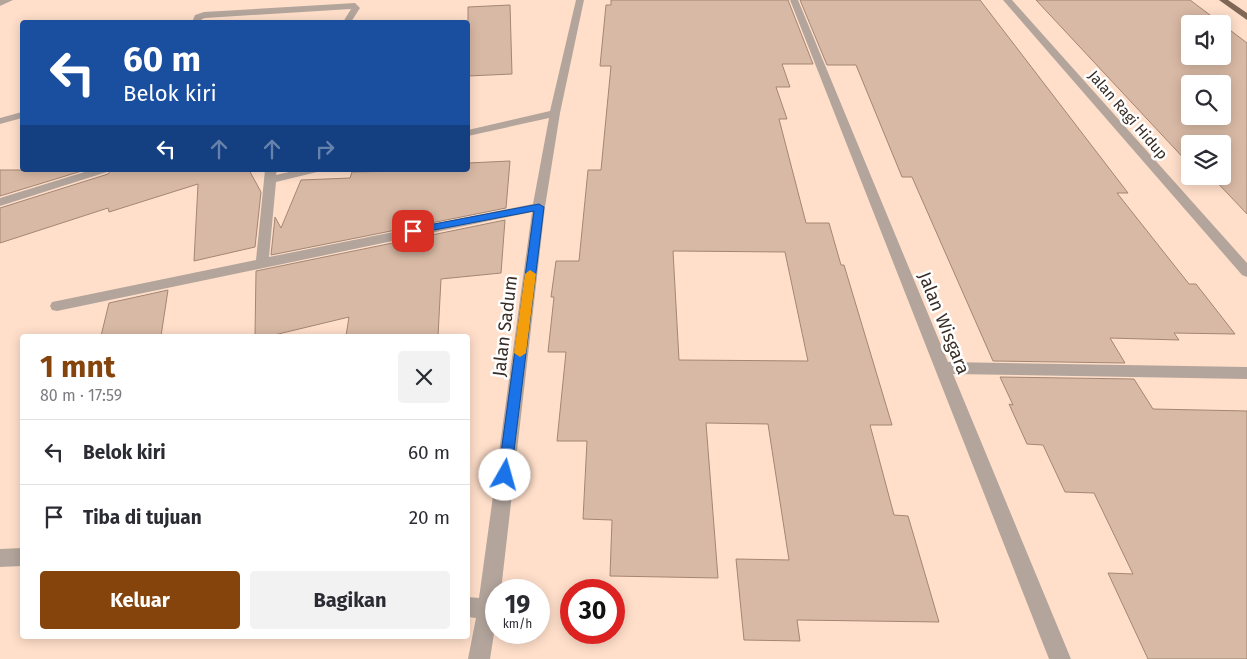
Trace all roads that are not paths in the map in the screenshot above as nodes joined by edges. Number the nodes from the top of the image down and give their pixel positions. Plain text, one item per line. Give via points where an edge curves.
1 (9, 0) edge
2 (580, 0) edge
3 (794, 0) edge
4 (1007, 0) edge
5 (1223, 0) edge
6 (0, 3) edge
7 (1247, 17) edge
8 (197, 20) edge
9 (348, 20) edge
10 (555, 113) junction
11 (20, 116) edge
12 (0, 121) edge
13 (470, 133) edge
14 (97, 172) edge
15 (296, 172) edge
16 (271, 175) edge
17 (0, 202) edge
18 (539, 207) junction
19 (262, 264) junction
20 (1247, 272) edge
21 (57, 306) dead end
22 (942, 368) junction
23 (1247, 373) edge
24 (20, 557) edge
25 (0, 558) edge
26 (478, 608) edge
27 (479, 659) edge
28 (1060, 659) edge

1 - 6 street
2 - 10 street, Jalan Sadum
3 - 22 street, Jalan Wisgara
4 - 20 street, Jalan Ragi Hidup
5 - 7 highway
8 - 9 street via 204,15 355,6
10 - 13 street
10 - 18 street, Jalan Sadum
11 - 12 street
14 - 17 street
15 - 16 street
16 - 19 street
18 - 19 street via 395,234
18 - 26 street, Jalan Sadum
19 - 21 street
22 - 23 street
22 - 28 street, Jalan Wisgara
24 - 25 street
26 - 27 street, Jalan Sadum

